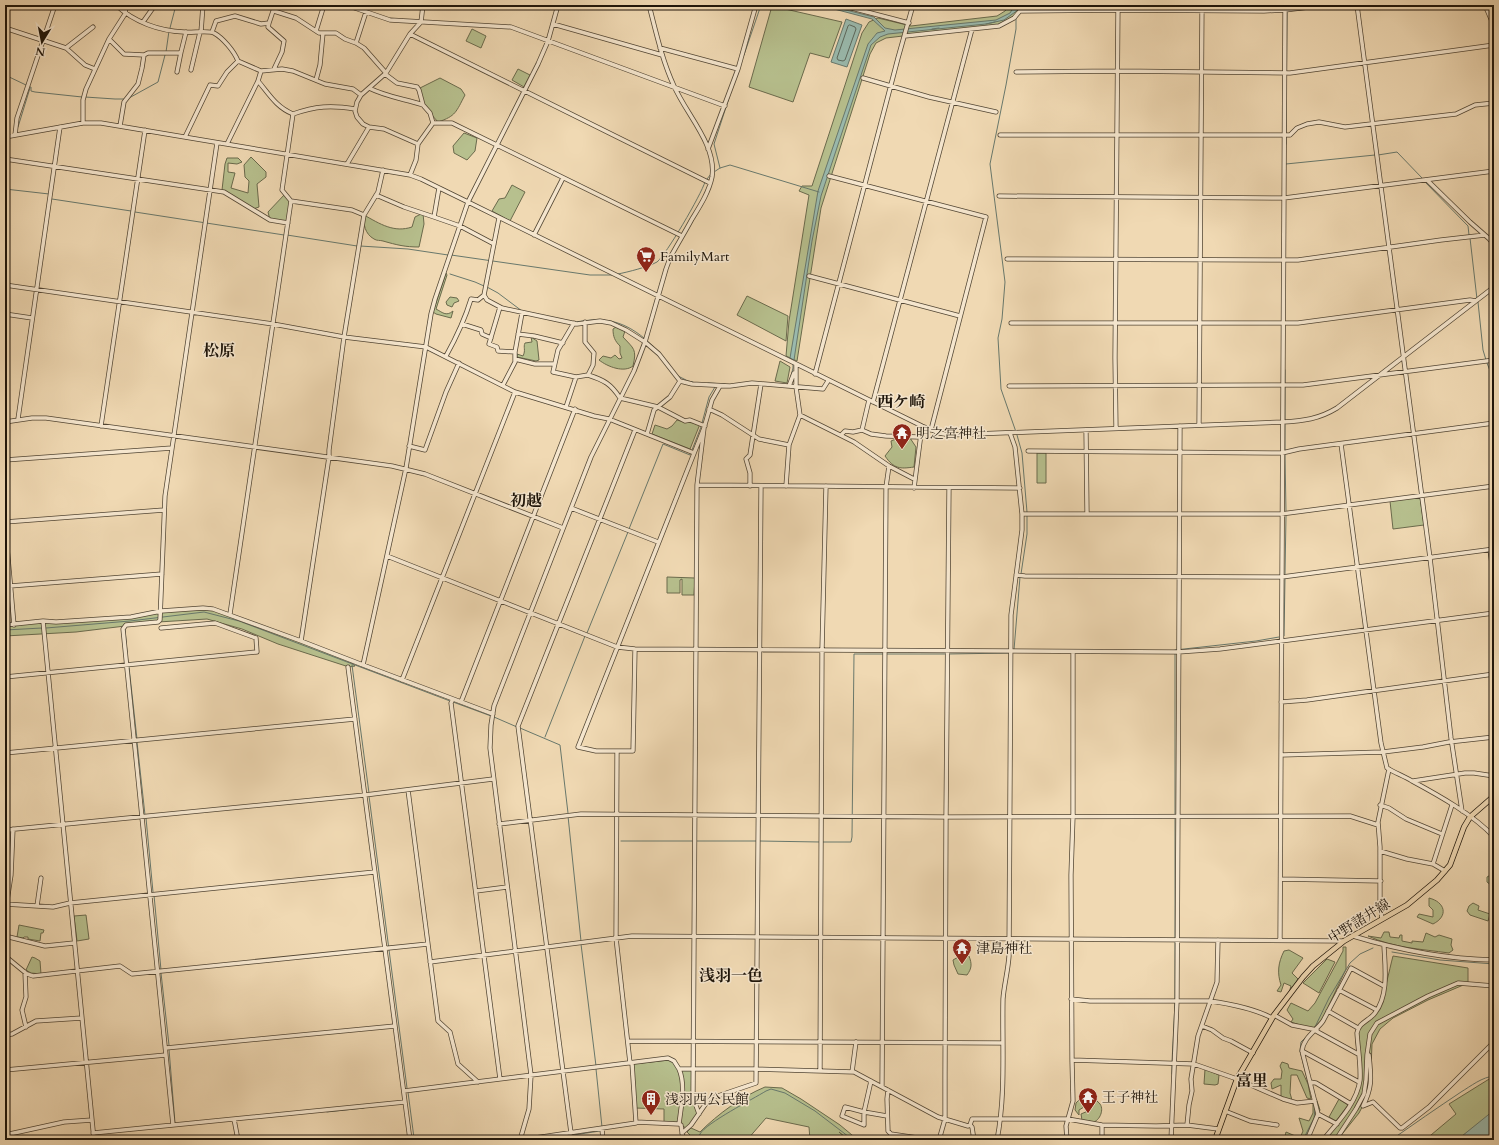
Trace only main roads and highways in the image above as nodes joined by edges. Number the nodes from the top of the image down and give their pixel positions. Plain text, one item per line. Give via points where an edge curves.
1 (1494, 796) edge
2 (1215, 1140) edge

1 - 2 main road, 中野諸井線 via 1470,817 1450,865 1419,896 1344,941 1313,966 1273,1016 1237,1079

